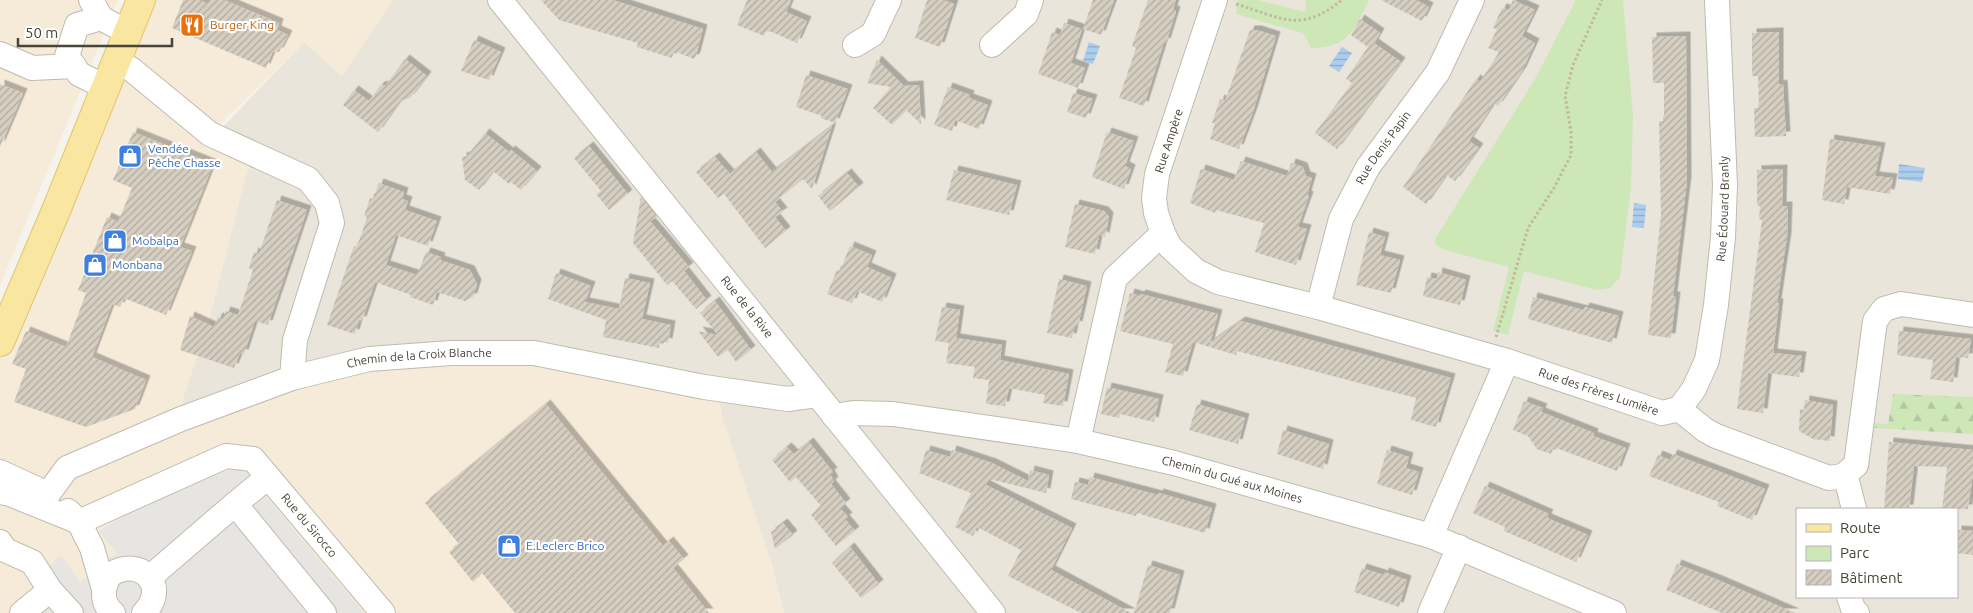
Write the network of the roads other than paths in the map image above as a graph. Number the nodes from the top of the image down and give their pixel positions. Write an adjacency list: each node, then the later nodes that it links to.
1 (141, 0): 9 (main road)
2 (500, 0): 22 (street, Rue de la Rive)
3 (889, 0): 11 (street)
4 (1031, 0): 10 (street)
5 (1472, 0): 17 (street, Rue Denis Papin)
6 (1717, 0): 23 (street, Rue Édouard Branly)
7 (1223, 1): 16 (street, Rue Ampère)
8 (96, 9): 9 (street); 14 (street)
9 (127, 32): 13 (main road)
10 (992, 45)
11 (856, 46)
12 (0, 54): 14 (street)
13 (116, 61): 15 (main road); 21 (street)
14 (74, 66): 15 (street)
15 (105, 88): 19 (main road)
16 (1163, 233): 17 (street, Rue des Frères Lumière); 25 (street)
17 (1318, 307): 20 (street, Rue des Frères Lumière)
18 (1973, 315): 27 (street)
19 (0, 342)
20 (1499, 359): 23 (street, Rue des Frères Lumière); 35 (street)
21 (292, 378): 22 (street, Chemin de la Croix Blanche); 30 (street, Chemin de la Croix Blanche)
22 (817, 395): 24 (street, Rue de la Rive)
23 (1679, 409): 27 (street, Rue des Frères Lumière)
24 (834, 416): 25 (street, Chemin du Gué aux Moines); 49 (street, Rue de la Rive)
25 (1078, 441): 35 (street, Chemin du Gué aux Moines)
26 (0, 472): 30 (street)
27 (1844, 476): 32 (street)
28 (268, 477): 31 (street); 33 (street, Rue du Sirocco); 48 (street, Rue du Sirocco)
29 (0, 492): 33 (street)
30 (48, 494): 33 (street)
31 (235, 504): 39 (street); 47 (street)
32 (1854, 508)
33 (73, 519): 40 (street)
34 (0, 527): 38 (street)
35 (1431, 536): 37 (street, Chemin du Gué aux Moines)
36 (0, 542): 38 (street)
37 (1460, 547): 50 (street); 51 (street, Chemin du Gué aux Moines)
38 (32, 562): 41 (street)
39 (150, 578): 40 (street); 46 (street)
40 (104, 589): 43 (street)
41 (50, 590): 44 (street); 45 (street)
42 (1849, 598): 52 (street)
43 (111, 612)
44 (22, 613)
45 (70, 613)
46 (144, 613)
47 (324, 613)
48 (383, 613)
49 (993, 613)
50 (1430, 613)
51 (1614, 613)
52 (1857, 613)

